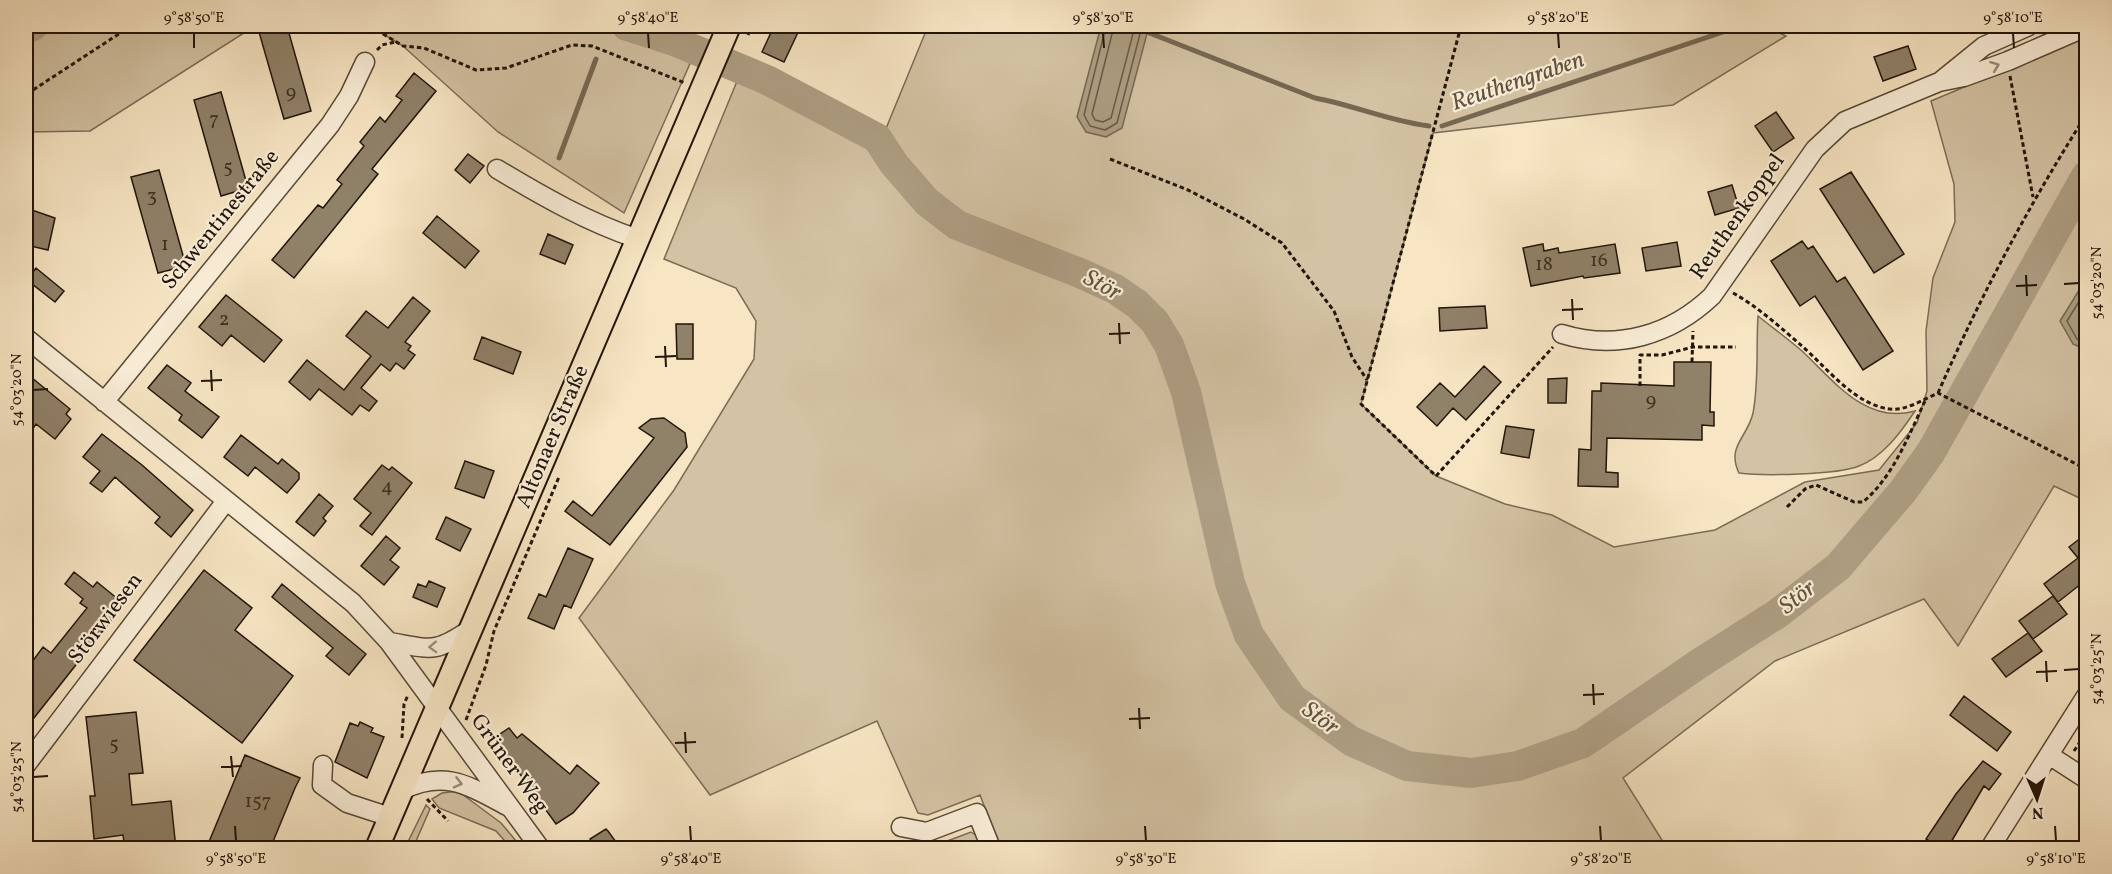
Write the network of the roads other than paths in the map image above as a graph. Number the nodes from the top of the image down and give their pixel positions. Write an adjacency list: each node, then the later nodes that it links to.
1 (729, 26): 7 (main road, Altonaer Straße)
2 (2029, 26): 5 (street, Reuthenkoppel)
3 (2086, 27): 5 (street, Reuthenkoppel, one-way to 3)
4 (365, 62): 10 (street, Schwentinestraße)
5 (1939, 82): 8 (street, Reuthenkoppel)
6 (497, 169): 7 (street)
7 (638, 239): 12 (main road, Altonaer Straße)
8 (1562, 334)
9 (26, 338): 10 (street)
10 (104, 402): 11 (street)
11 (226, 501): 13 (street); 17 (street, Störwiesen)
12 (471, 629): 13 (street, one-way to 13); 15 (main road, Altonaer Straße)
13 (389, 642): 15 (street)
14 (2086, 696): 16 (street)
15 (438, 709): 20 (main road, Altonaer Straße); 21 (street, Grüner Weg)
16 (2049, 755): 19 (street); 27 (street)
17 (26, 765)
18 (323, 765): 22 (street)
19 (2086, 779)
20 (402, 790): 21 (street, one-way to 21); 22 (main road, Altonaer Straße)
21 (513, 810): 25 (street, Grüner Weg)
22 (390, 817): 24 (main road, Altonaer Straße)
23 (901, 827): 26 (street)
24 (377, 849)
25 (540, 849)
26 (991, 849)
27 (1990, 849)

